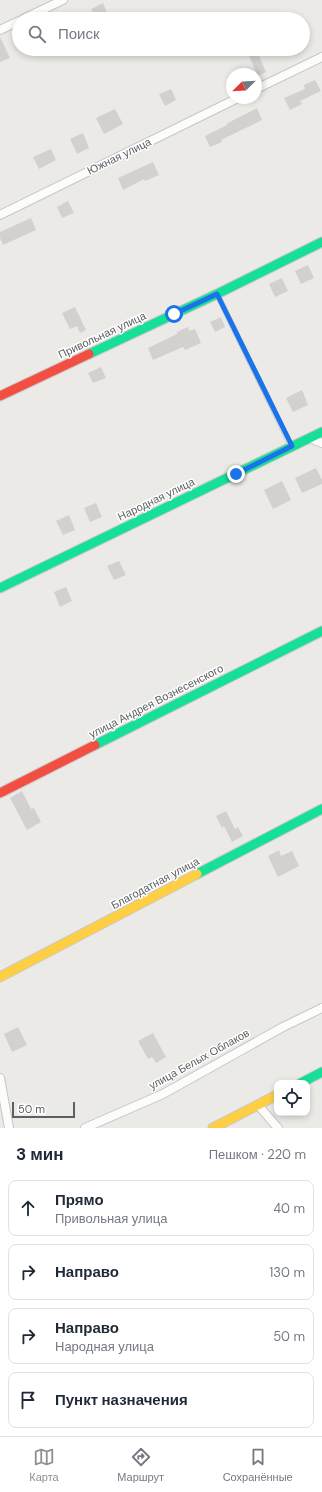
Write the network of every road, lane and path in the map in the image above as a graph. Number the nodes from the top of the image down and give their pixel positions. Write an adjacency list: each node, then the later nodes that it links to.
1 (63, 0): 2 (street)
2 (38, 12)
3 (12, 24): 4 (street)
4 (0, 30)
5 (322, 57): 6 (street)
6 (262, 86)
7 (226, 104): 8 (street, Южная улица)
8 (0, 215)
9 (322, 242): 10 (street, Привольная улица)
10 (217, 294): 11 (street, Привольная улица); 15 (lane)
11 (0, 396)
12 (322, 432): 13 (street, Народная улица)
13 (310, 438): 14 (street); 15 (street, Народная улица)
14 (322, 443)
15 (292, 446): 16 (street, Народная улица)
16 (0, 588)
17 (322, 631): 18 (street, улица Андрея Вознесенского)
18 (0, 793)
19 (322, 810): 20 (street, Благодатная улица)
20 (0, 977)
21 (322, 1008): 28 (street, улица Белых Облаков)
22 (322, 1072): 24 (street)
23 (0, 1078): 27 (street)
24 (307, 1080)
25 (274, 1097): 26 (street)
26 (258, 1105): 29 (street); 30 (street)
27 (9, 1128)
28 (85, 1128)
29 (212, 1128)
30 (278, 1128)

